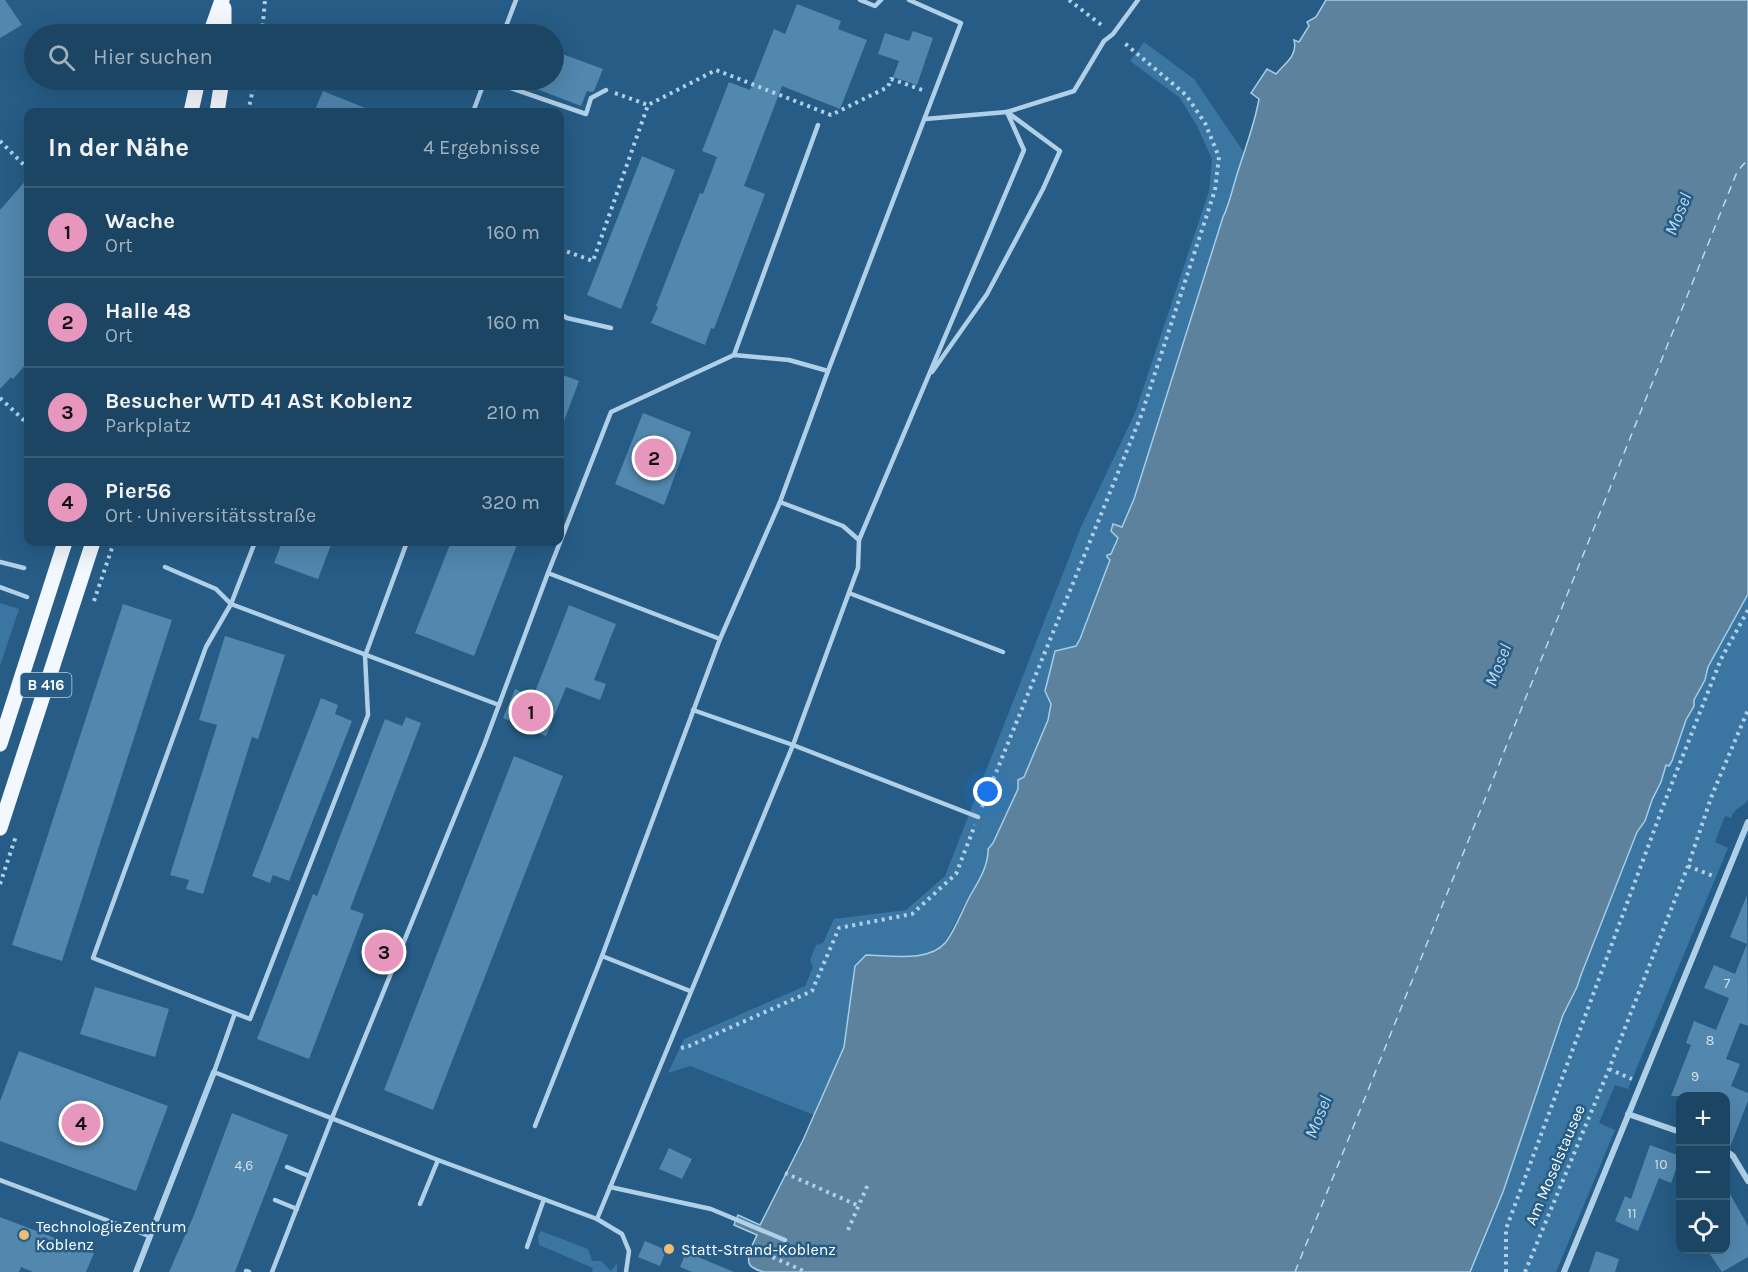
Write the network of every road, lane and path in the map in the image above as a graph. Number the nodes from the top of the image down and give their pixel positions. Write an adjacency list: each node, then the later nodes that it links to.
1 (223, 0): 9 (main road); 10 (main road)
2 (265, 0): 11 (path)
3 (516, 0): 12 (lane)
4 (860, 0): 5 (lane)
5 (881, 0)
6 (909, 0): 20 (lane)
7 (1070, 0): 13 (path)
8 (1138, 0): 13 (lane)
9 (214, 24)
10 (224, 24)
11 (263, 24)
12 (507, 24)
13 (1113, 34): 26 (lane); 66 (path)
14 (196, 90): 22 (main road)
15 (220, 90): 23 (main road)
16 (253, 90): 24 (path)
17 (482, 90): 25 (lane)
18 (515, 90): 19 (lane)
19 (606, 90): 21 (path)
20 (934, 94): 21 (path); 27 (lane)
21 (648, 105): 31 (path)
22 (192, 108)
23 (218, 108)
24 (249, 108)
25 (475, 108)
26 (1007, 112): 27 (lane); 36 (lane); 36 (lane)
27 (925, 119): 35 (lane)
28 (818, 125): 34 (lane)
29 (0, 141): 30 (path)
30 (24, 166)
31 (564, 250)
32 (564, 316): 33 (lane)
33 (611, 328)
34 (734, 355): 35 (lane); 40 (lane)
35 (828, 371): 39 (lane)
36 (927, 380): 41 (lane)
37 (0, 398): 38 (path)
38 (24, 420)
39 (780, 502): 41 (lane); 56 (lane)
40 (564, 532)
41 (859, 540): 52 (lane)
42 (65, 546): 64 (main road, B 416)
43 (92, 546): 68 (main road, B 416)
44 (253, 546): 54 (lane)
45 (406, 546): 58 (lane)
46 (559, 546): 50 (lane)
47 (0, 562): 49 (lane)
48 (165, 567): 54 (lane)
49 (24, 568)
50 (548, 573): 56 (lane); 59 (lane)
51 (0, 587): 53 (lane)
52 (849, 593): 57 (lane); 65 (lane)
53 (27, 597)
54 (231, 604): 58 (lane); 73 (lane)
55 (1748, 610): 106 (path)
56 (720, 639): 60 (lane)
57 (1003, 652)
58 (365, 656): 59 (lane); 73 (lane)
59 (499, 705): 79 (lane)
60 (693, 710): 65 (lane); 71 (lane)
61 (1748, 710): 62 (path, Am Moselstausee)
62 (1743, 723): 63 (path); 69 (path, Am Moselstausee)
63 (1748, 725)
64 (0, 744)
65 (793, 745): 66 (lane); 72 (lane)
66 (978, 818): 74 (path)
67 (1748, 822): 70 (street)
68 (0, 828)
69 (1688, 866): 70 (path); 75 (path, Am Moselstausee)
70 (1725, 881): 77 (street)
71 (602, 956): 72 (lane); 80 (lane)
72 (690, 991): 74 (lane)
73 (235, 1013): 76 (lane)
74 (668, 1050): 90 (lane)
75 (1610, 1069): 77 (path); 107 (path, Am Moselstausee)
76 (214, 1072): 79 (lane); 98 (street)
77 (1641, 1083): 78 (street)
78 (1628, 1114): 81 (street); 108 (street)
79 (332, 1118): 83 (lane); 86 (lane)
80 (535, 1125)
81 (1676, 1131)
82 (1730, 1154): 89 (street)
83 (438, 1160): 91 (lane); 93 (lane)
84 (287, 1167): 86 (lane)
85 (785, 1173): 94 (path)
86 (309, 1176): 95 (lane)
87 (0, 1180): 98 (lane)
88 (870, 1182): 94 (path)
89 (1748, 1182)
90 (610, 1187): 96 (lane); 99 (lane)
91 (544, 1199): 96 (lane); 100 (lane)
92 (275, 1200): 95 (lane)
93 (420, 1204)
94 (859, 1206): 97 (path)
95 (297, 1209): 103 (lane)
96 (597, 1219): 104 (lane)
97 (848, 1230)
98 (149, 1236): 102 (street)
99 (785, 1240)
100 (527, 1246)
101 (752, 1248): 105 (path)
102 (136, 1272)
103 (272, 1272)
104 (626, 1272)
105 (806, 1272)
106 (1506, 1272)
107 (1525, 1272)
108 (1564, 1272)

